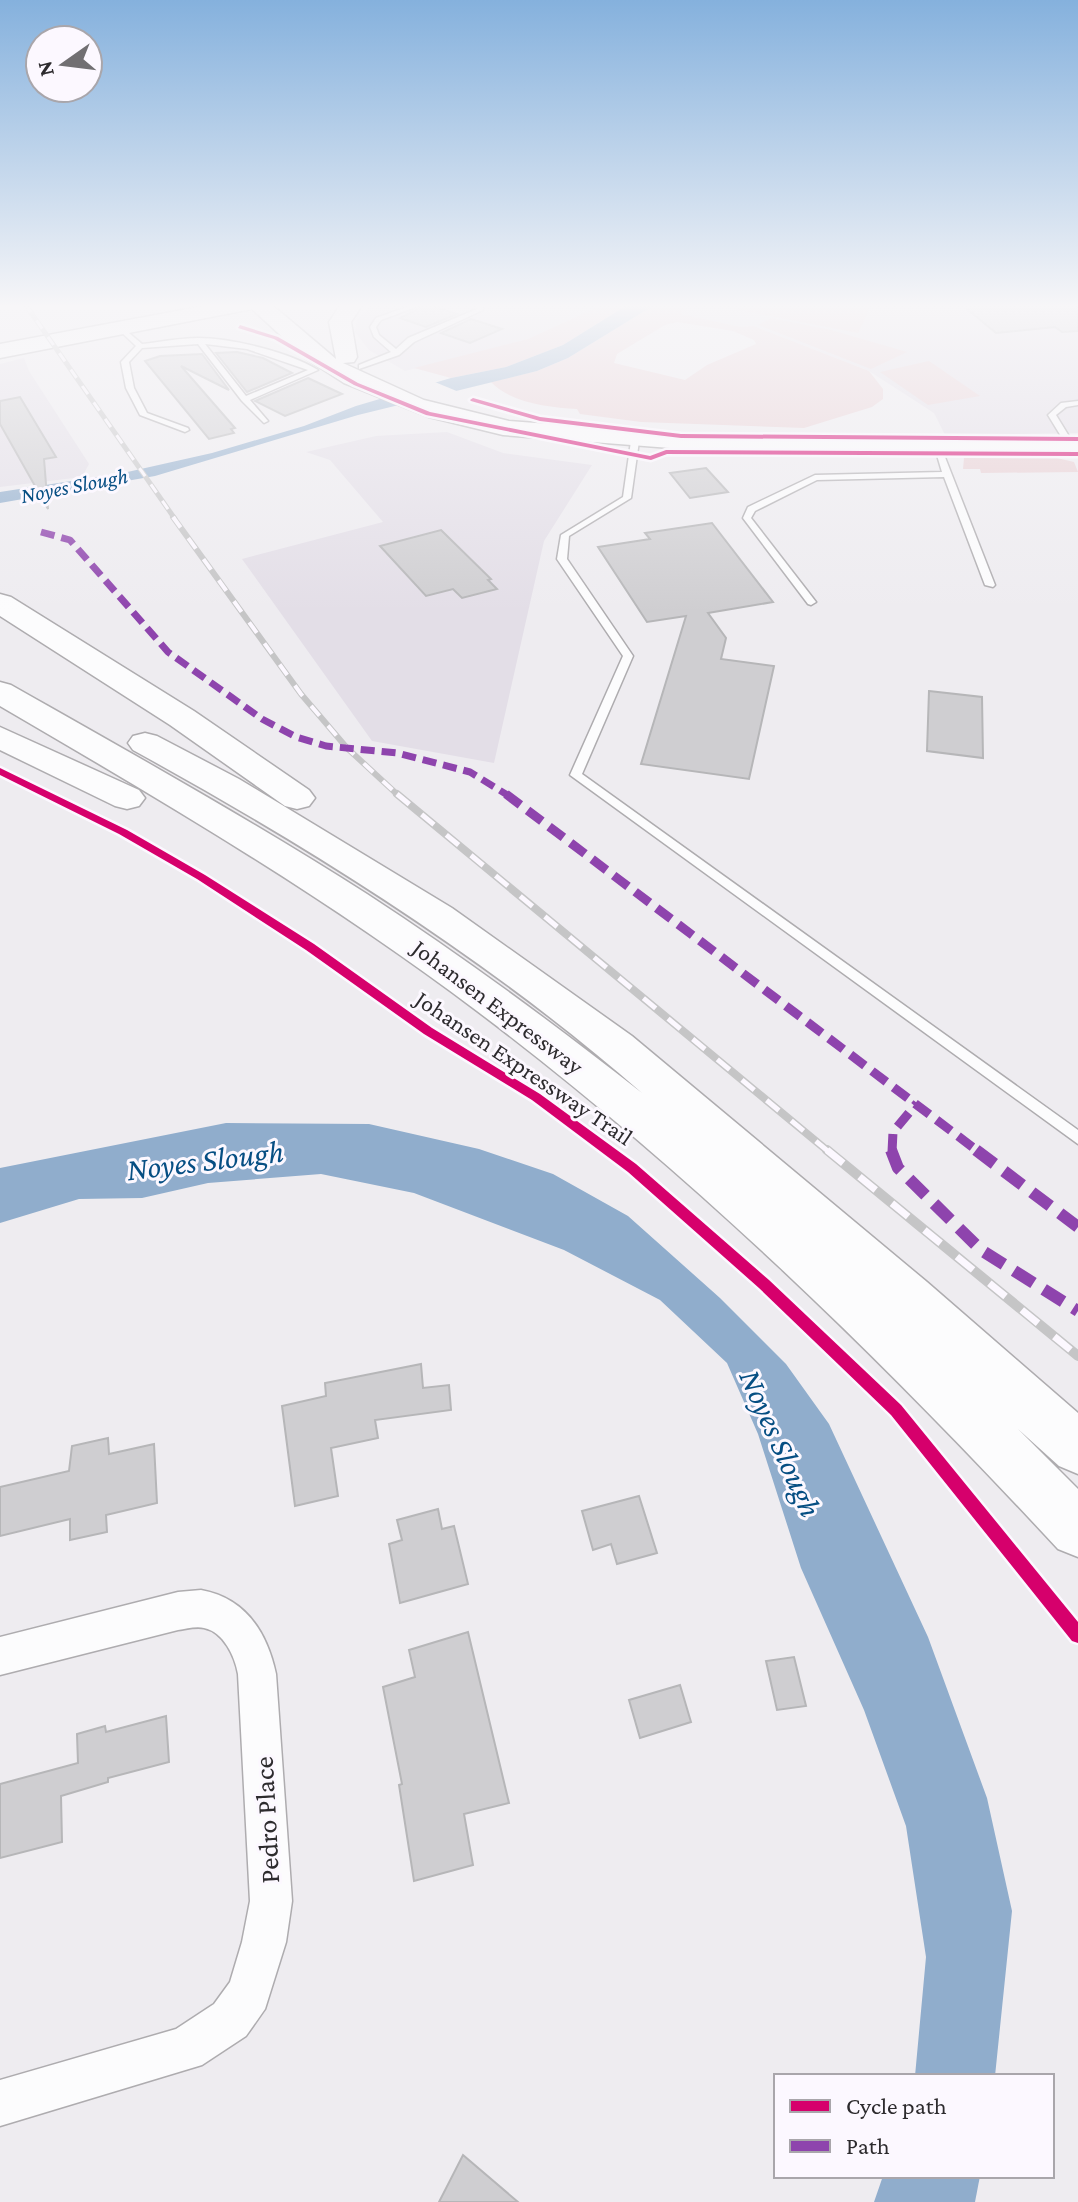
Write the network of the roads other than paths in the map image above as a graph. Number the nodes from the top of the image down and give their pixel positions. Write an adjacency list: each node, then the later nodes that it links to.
1 (140, 407): 6 (lane)
2 (252, 407): 5 (lane)
3 (441, 407): 7 (main road)
4 (1062, 407): 8 (lane)
5 (264, 421)
6 (185, 430)
7 (635, 441): 9 (main road); 19 (lane)
8 (1074, 446): 9 (main road)
9 (937, 447): 10 (lane)
10 (949, 474): 11 (lane); 12 (lane)
11 (990, 585)
12 (811, 602)
13 (0, 603): 18 (main road)
14 (0, 659): 18 (main road, Johansen Expressway)
15 (0, 692): 17 (main road, Johansen Expressway)
16 (0, 737): 17 (main road)
17 (398, 933): 21 (main road, Johansen Expressway)
18 (617, 1047): 20 (main road, Johansen Expressway)
19 (1078, 1138)
20 (1078, 1448)
21 (1078, 1529)
22 (0, 1656): 23 (street, Pedro Place)
23 (0, 2103)

